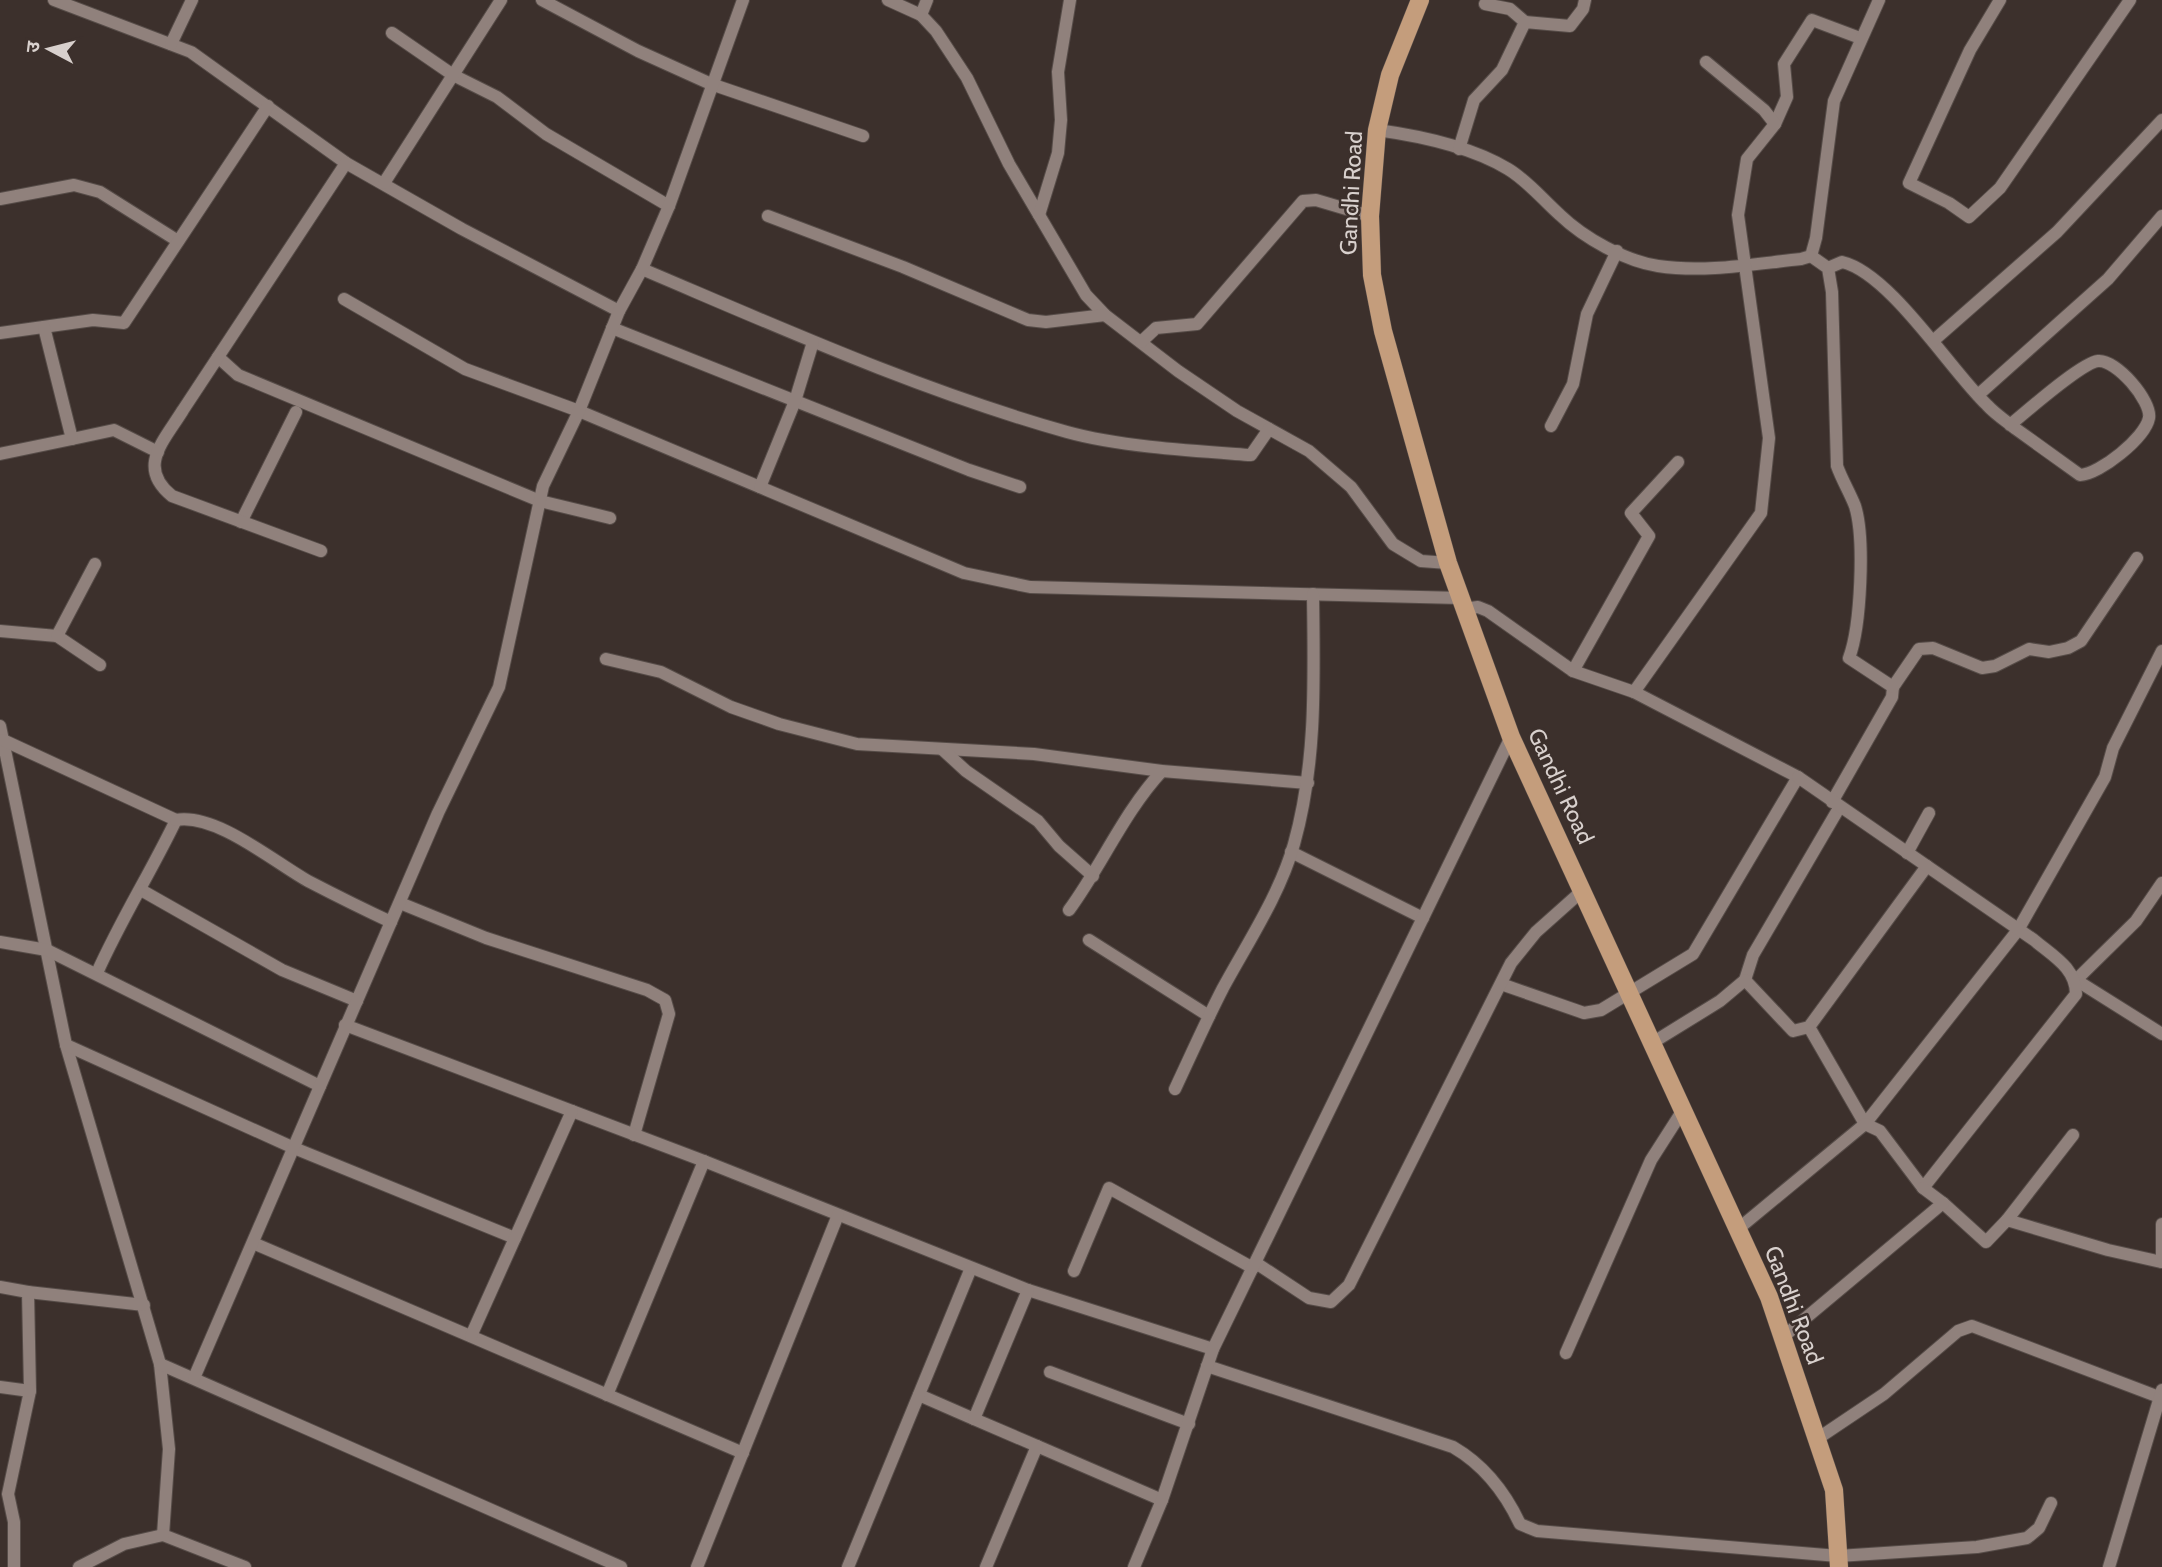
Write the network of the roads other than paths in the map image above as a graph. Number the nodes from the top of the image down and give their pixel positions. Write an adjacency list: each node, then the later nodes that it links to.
1 (54, 0): 14 (street)
2 (192, 0): 20 (street)
3 (501, 0): 22 (street)
4 (542, 0): 23 (street)
5 (743, 0): 23 (street)
6 (888, 0): 16 (street)
7 (927, 0): 16 (street)
8 (1070, 0): 34 (street)
9 (1420, 0): 27 (main road, Gandhi Road)
10 (1585, 0): 17 (street)
11 (1879, 0): 19 (street)
12 (2000, 0): 13 (street)
13 (2130, 0)
14 (76, 4): 20 (street)
15 (1486, 4): 17 (street)
16 (921, 15): 34 (street)
17 (1525, 22): 29 (street)
18 (392, 33): 22 (street)
19 (1860, 38): 26 (street); 40 (street)
20 (171, 44): 24 (street)
21 (1706, 62): 26 (street)
22 (453, 75): 31 (street); 33 (street)
23 (711, 84): 28 (street); 33 (street)
24 (268, 106): 30 (street); 38 (street)
25 (2162, 120): 50 (street)
26 (1775, 124): 41 (street)
27 (1377, 130): 29 (street); 36 (main road, Gandhi Road)
28 (863, 135)
29 (1459, 149): 39 (street)
30 (346, 163): 31 (street); 53 (street)
31 (384, 183): 45 (street)
32 (0, 199): 38 (street)
33 (669, 206): 43 (street)
34 (1039, 215): 46 (street)
35 (768, 216): 46 (street)
36 (1370, 216): 52 (street); 72 (main road, Gandhi Road)
37 (2162, 216): 54 (street)
38 (178, 242): 47 (street)
39 (1617, 251): 41 (street); 59 (street)
40 (1811, 256): 41 (street); 42 (street)
41 (1747, 264): 83 (street)
42 (1828, 268): 50 (street); 82 (street)
43 (642, 269): 45 (street); 51 (street)
44 (344, 299): 56 (street)
45 (619, 310): 48 (street)
46 (1105, 315): 52 (street)
47 (44, 327): 49 (street); 61 (street)
48 (612, 328): 55 (street); 56 (street)
49 (0, 333)
50 (1933, 341): 54 (street)
51 (814, 342): 55 (street); 60 (street)
52 (1141, 342): 60 (street)
53 (218, 357): 62 (street); 67 (street)
54 (1978, 395): 58 (street)
55 (795, 401): 65 (street); 66 (street)
56 (579, 411): 65 (street); 67 (street)
57 (296, 412): 69 (street)
58 (2010, 425): 58 (street)
59 (1551, 426)
60 (1269, 429): 72 (street)
61 (72, 439): 62 (street); 63 (street)
62 (158, 452): 69 (street)
63 (0, 454)
64 (1678, 462): 81 (street)
65 (760, 487): 74 (street)
66 (1020, 487)
67 (540, 501): 68 (street); 101 (street)
68 (610, 518)
69 (241, 522): 70 (street)
70 (321, 551)
71 (2137, 558): 82 (street)
72 (1448, 563): 75 (main road, Gandhi Road)
73 (95, 564): 77 (street)
74 (1313, 594): 75 (street); 90 (street)
75 (1462, 603): 81 (street); 85 (main road, Gandhi Road)
76 (0, 631): 77 (street)
77 (57, 636): 80 (street)
78 (2162, 651): 105 (street)
79 (606, 659): 87 (street)
80 (100, 665)
81 (1573, 671): 83 (street)
82 (1893, 687): 91 (street)
83 (1634, 692): 89 (street)
84 (0, 726): 86 (street)
85 (1511, 737): 100 (main road, Gandhi Road); 103 (street)
86 (3, 740): 93 (street); 108 (street)
87 (942, 749): 88 (street); 97 (street)
88 (1162, 771): 90 (street); 97 (street)
89 (1798, 777): 91 (street); 113 (street)
90 (1308, 783): 94 (street)
91 (1835, 805): 95 (street); 110 (street)
92 (1929, 813): 95 (street)
93 (176, 820): 99 (street); 104 (street)
94 (1291, 852): 103 (street); 115 (street)
95 (1907, 853): 96 (street)
96 (1927, 866): 105 (street); 117 (street)
97 (1093, 876): 102 (street)
98 (2162, 883): 111 (street)
99 (141, 890): 109 (street); 114 (street)
100 (1582, 891): 112 (street); 113 (main road, Gandhi Road)
101 (400, 903): 104 (street); 126 (street)
102 (1069, 910)
103 (1423, 918): 139 (street)
104 (391, 922): 114 (street)
105 (2018, 930): 111 (street); 125 (street)
106 (1089, 940): 115 (street)
107 (0, 942): 108 (street)
108 (47, 950): 109 (street); 120 (street)
109 (97, 973): 121 (street)
110 (1745, 980): 117 (street); 119 (street)
111 (2076, 980): 118 (street); 130 (street)
112 (1501, 984): 113 (street); 139 (street)
113 (1629, 992): 119 (main road, Gandhi Road)
114 (357, 1001): 116 (street)
115 (1209, 1016): 122 (street)
116 (345, 1025): 121 (street); 124 (street)
117 (1810, 1027): 125 (street)
118 (2162, 1034)
119 (1652, 1043): 123 (main road, Gandhi Road)
120 (66, 1045): 128 (street); 145 (street)
121 (320, 1086): 128 (street)
122 (1175, 1089)
123 (1683, 1110): 135 (main road, Gandhi Road); 149 (street)
124 (572, 1111): 126 (street); 136 (street)
125 (1865, 1124): 130 (street); 135 (street)
126 (634, 1135): 129 (street)
127 (2073, 1135): 133 (street)
128 (293, 1148): 136 (street); 137 (street)
129 (704, 1161): 132 (street); 157 (street)
130 (1923, 1188): 131 (street)
131 (1943, 1203): 133 (street); 147 (street)
132 (838, 1215): 140 (street); 163 (street)
133 (2007, 1220): 138 (street)
134 (2162, 1223): 138 (street)
135 (1738, 1229): 147 (main road, Gandhi Road)
136 (515, 1238): 146 (street)
137 (253, 1243): 146 (street); 153 (street)
138 (2161, 1262)
139 (1254, 1265): 141 (street); 148 (street)
140 (971, 1268): 143 (street); 158 (street)
141 (1074, 1271)
142 (0, 1287): 144 (street)
143 (1028, 1290): 148 (street); 159 (street)
144 (28, 1292): 145 (street); 155 (street)
145 (144, 1305): 150 (street)
146 (471, 1336): 157 (street)
147 (1783, 1338): 161 (main road, Gandhi Road)
148 (1213, 1349): 151 (street)
149 (1566, 1353)
150 (160, 1364): 153 (street); 167 (street)
151 (1207, 1366): 160 (street); 168 (street)
152 (1050, 1372): 160 (street)
153 (194, 1378): 172 (street)
154 (0, 1387): 155 (street)
155 (30, 1391): 164 (street)
156 (2161, 1394): 161 (street); 177 (street)
157 (607, 1395): 163 (street)
158 (919, 1395): 159 (street); 174 (street)
159 (974, 1419): 162 (street)
160 (1189, 1424): 165 (street)
161 (1817, 1440): 168 (main road, Gandhi Road)
162 (1037, 1446): 165 (street); 175 (street)
163 (743, 1453): 173 (street)
164 (4, 1493): 169 (street)
165 (1162, 1500): 176 (street)
166 (2051, 1503): 168 (street)
167 (163, 1535): 170 (street); 171 (street)
168 (1839, 1562)
169 (14, 1567)
170 (79, 1567)
171 (245, 1567)
172 (621, 1567)
173 (697, 1567)
174 (848, 1567)
175 (986, 1567)
176 (1133, 1567)
177 (2109, 1567)

